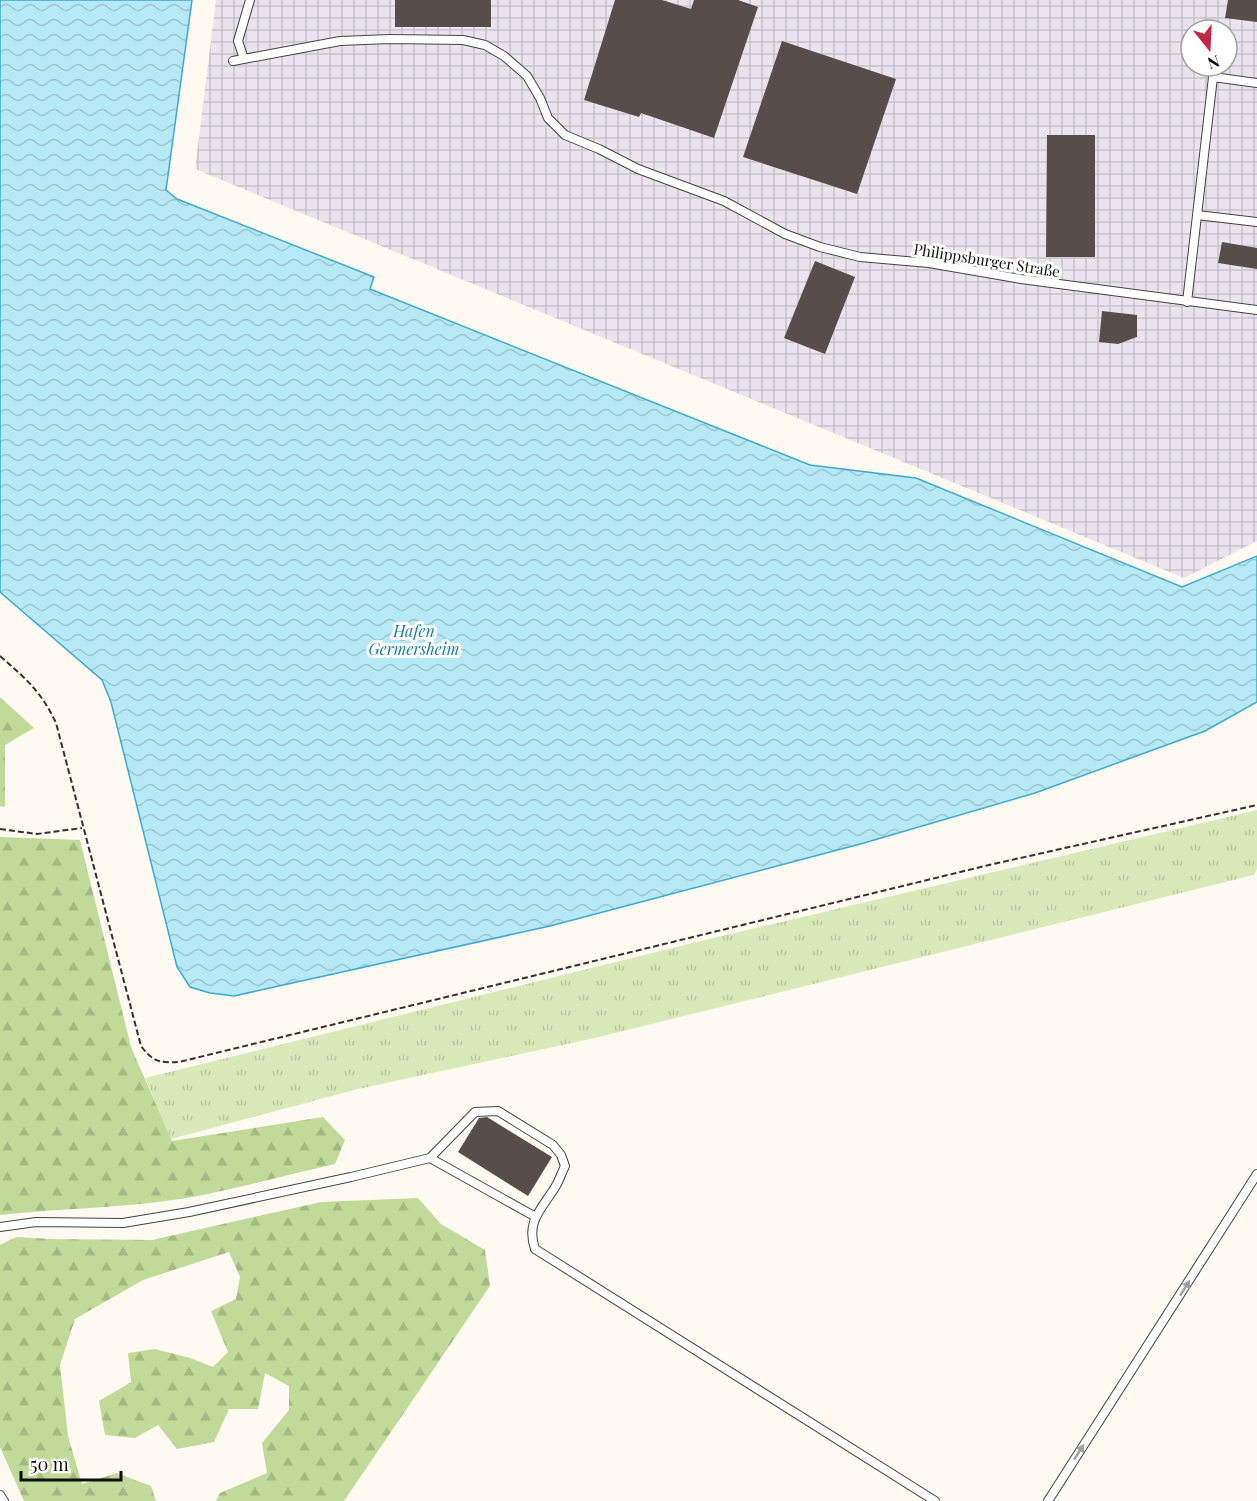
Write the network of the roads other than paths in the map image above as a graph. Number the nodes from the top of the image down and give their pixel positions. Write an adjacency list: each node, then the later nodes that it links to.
1 (250, 0): 2 (lane)
2 (244, 59): 3 (lane, Philippsburger Straße); 7 (lane, Philippsburger Straße)
3 (233, 61)
4 (1257, 83): 5 (lane)
5 (1197, 215): 6 (lane); 7 (lane)
6 (1257, 222)
7 (1187, 302): 8 (lane, Philippsburger Straße)
8 (1257, 310)
9 (430, 1158): 11 (lane); 11 (lane); 12 (lane)
10 (1257, 1174): 16 (lane, one-way to 10)
11 (534, 1216): 15 (lane)
12 (0, 1227)
13 (0, 1495): 14 (lane)
14 (3, 1501)
15 (935, 1501)
16 (1048, 1501)

